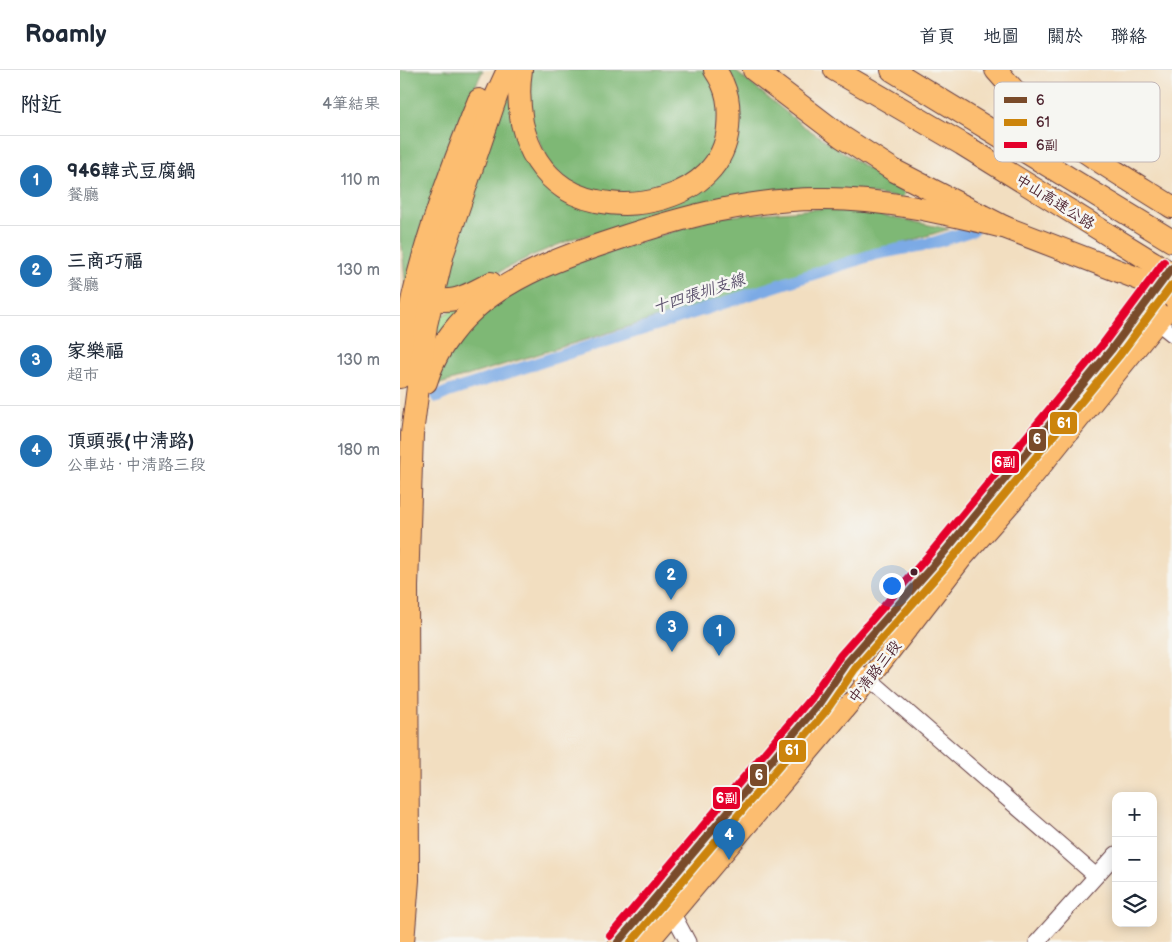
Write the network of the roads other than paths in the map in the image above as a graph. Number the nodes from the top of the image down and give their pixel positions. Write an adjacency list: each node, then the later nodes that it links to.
1 (493, 70): 21 (highway)
2 (508, 70): 21 (highway)
3 (521, 70): 4 (highway)
4 (715, 70)
5 (754, 70): 16 (highway)
6 (835, 70): 19 (highway, 中山高速公路)
7 (892, 70): 12 (highway, 中山高速公路)
8 (987, 70): 10 (highway)
9 (996, 70): 11 (highway)
10 (1002, 82)
11 (1007, 82)
12 (994, 132)
13 (1043, 162): 18 (highway, 中山高速公路)
14 (1102, 162): 15 (highway)
15 (1172, 207)
16 (1004, 226): 17 (highway); 19 (highway)
17 (630, 234): 21 (highway); 26 (highway)
18 (1172, 241)
19 (1160, 271): 20 (highway, bridge); 23 (main road, 中清路三段)
20 (1172, 296)
21 (415, 302): 25 (highway); 26 (highway)
22 (1172, 305): 24 (main road, 中清路三段)
23 (1142, 310): 24 (street); 27 (main road, 中清路三段)
24 (1165, 328): 28 (main road, 中清路三段)
25 (401, 368)
26 (412, 434): 32 (highway)
27 (847, 663): 28 (street); 33 (main road, 中清路三段)
28 (868, 681): 30 (street); 31 (main road, 中清路三段)
29 (1112, 858): 30 (street)
30 (1096, 876): 36 (street)
31 (673, 914): 34 (main road, 中清路三段); 35 (street)
32 (403, 942)
33 (618, 942)
34 (649, 942)
35 (688, 942)
36 (1037, 942)

